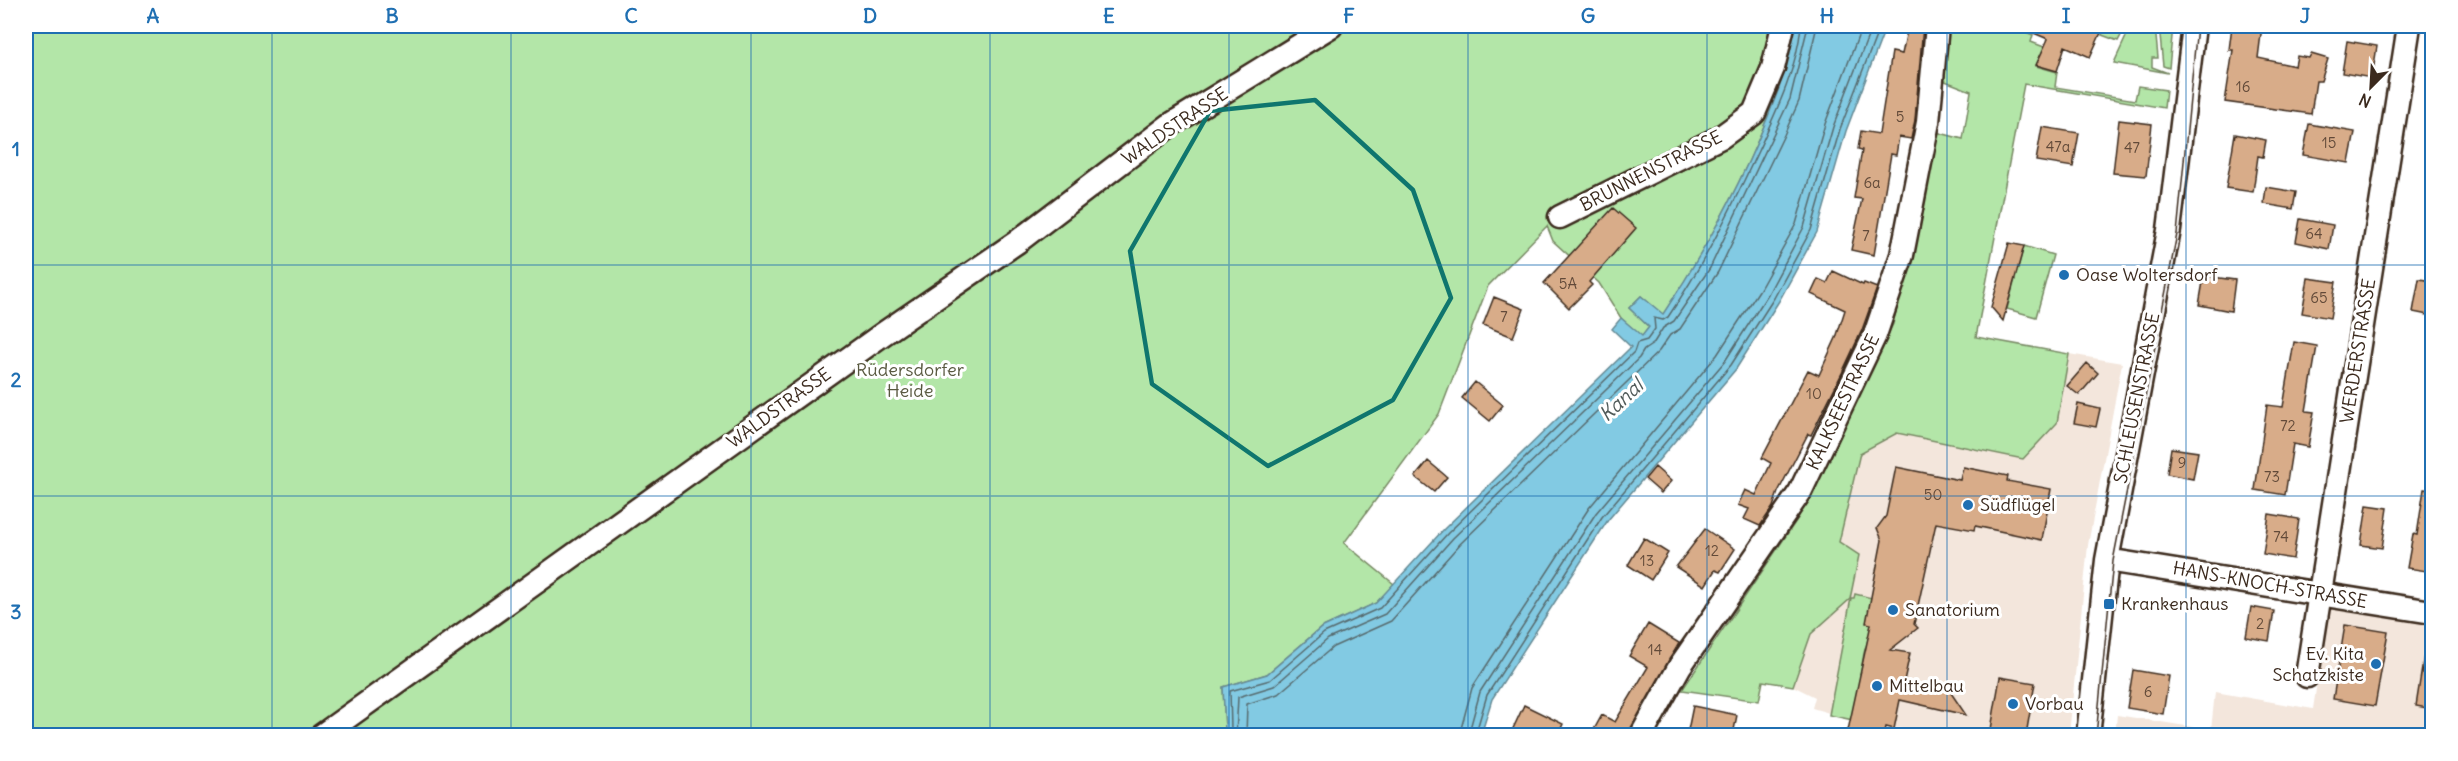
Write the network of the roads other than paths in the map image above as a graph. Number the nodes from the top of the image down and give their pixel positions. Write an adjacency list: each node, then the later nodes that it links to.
1 (1331, 26): 11 (street, WALDSTRASSE)
2 (1783, 26): 6 (street, BRUNNENSTRASSE)
3 (1937, 26): 12 (street, KALKSEESTRASSE)
4 (2194, 26): 7 (street, SCHLEUSENSTRASSE)
5 (2409, 26): 8 (street, WERDERSTRASSE)
6 (1560, 217)
7 (2106, 560): 8 (street, HANS-KNOCH-STRASSE); 13 (street, SCHLEUSENSTRASSE)
8 (2320, 595): 9 (street, HANS-KNOCH-STRASSE); 10 (street, WERDERSTRASSE)
9 (2433, 612)
10 (2307, 676)
11 (321, 735)
12 (1641, 735)
13 (2088, 735)

